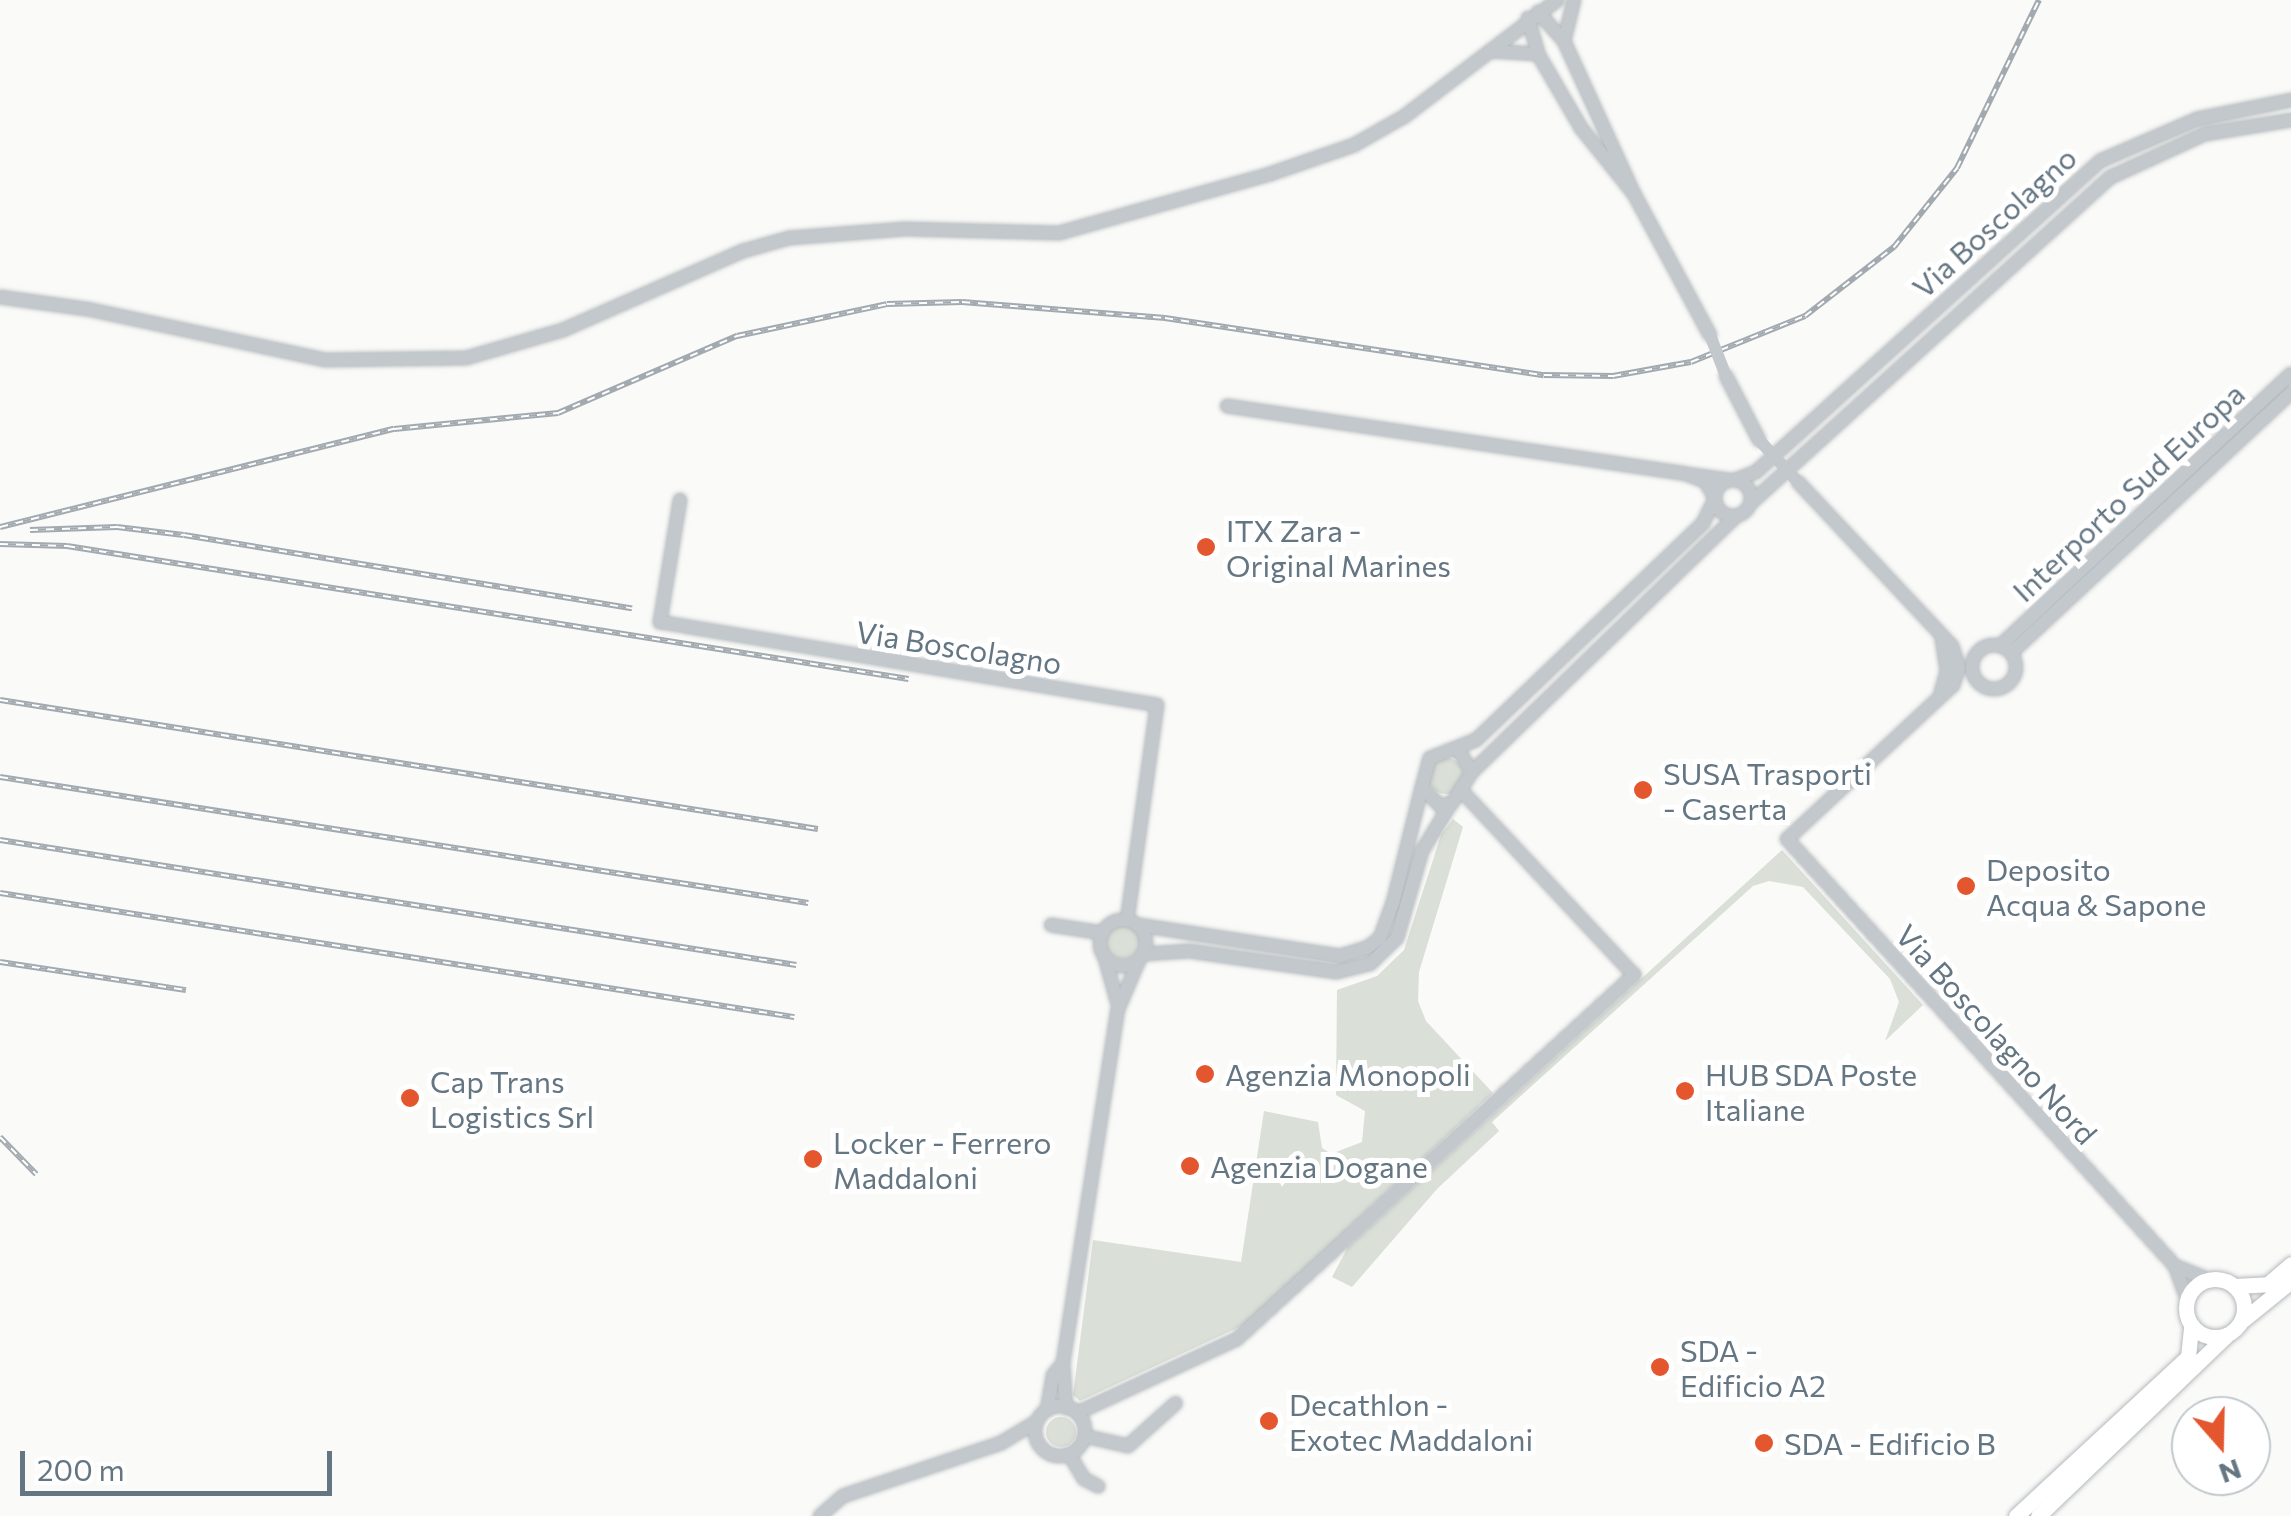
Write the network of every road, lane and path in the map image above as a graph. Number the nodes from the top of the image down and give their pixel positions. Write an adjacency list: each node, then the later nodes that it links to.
1 (1557, 0): 3 (street)
2 (1574, 0): 4 (street)
3 (1533, 15): 4 (street); 5 (street); 6 (street)
4 (1564, 41): 9 (street)
5 (1483, 53): 6 (street); 12 (street)
6 (1538, 54): 10 (street)
7 (2291, 100): 17 (street, Via Boscolagno)
8 (2291, 120): 20 (street, Via Boscolagno)
9 (1610, 134): 10 (street); 11 (street)
10 (1593, 144): 11 (street)
11 (1634, 194): 34 (street, Via Boscolagno Nord, bridge)
12 (0, 297)
13 (2291, 374): 14 (street, Interporto Sud Europa)
14 (2291, 393)
15 (1227, 406): 16 (street)
16 (1686, 474): 17 (street); 18 (street)
17 (1732, 480): 18 (street, Via Boscolagno); 20 (street)
18 (1715, 498): 21 (street); 22 (street, Via Boscolagno)
19 (680, 500): 27 (street, Via Boscolagno)
20 (1751, 503): 21 (street, Via Boscolagno)
21 (1736, 516): 23 (street, Via Boscolagno)
22 (1458, 748): 23 (street); 24 (street, Via Boscolagno)
23 (1472, 772): 25 (street, Via Boscolagno)
24 (1422, 787): 26 (street); 27 (street, Via Boscolagno)
25 (1462, 791): 26 (street, Via Boscolagno); 45 (street)
26 (1452, 803): 30 (street, Via Boscolagno)
27 (1132, 922): 29 (street); 30 (street, Via Boscolagno)
28 (1051, 925): 29 (street)
29 (1102, 933): 31 (street)
30 (1141, 957): 31 (street, Via Boscolagno); 32 (street)
31 (1105, 958): 32 (street)
32 (1118, 1009): 42 (street)
33 (2291, 1264): 37 (main road)
34 (2175, 1266): 35 (street, Via Boscolagno Nord); 38 (street, Via Boscolagno Nord)
35 (2207, 1280): 37 (main road); 38 (main road)
36 (2291, 1281): 39 (main road)
37 (2235, 1286): 39 (main road)
38 (2186, 1298): 40 (main road)
39 (2240, 1323): 41 (main road)
40 (2191, 1326): 41 (main road); 53 (main road)
41 (2226, 1336): 54 (main road)
42 (1062, 1363): 44 (street); 45 (street)
43 (1176, 1403): 47 (street)
44 (1047, 1410): 45 (street); 46 (street)
45 (1072, 1410): 47 (street)
46 (1036, 1422): 48 (street); 49 (street)
47 (1084, 1436): 50 (street)
48 (1001, 1443): 49 (street); 52 (street)
49 (1039, 1446): 50 (street)
50 (1069, 1454): 51 (street)
51 (1098, 1486)
52 (820, 1516)
53 (2016, 1516)
54 (2038, 1516)

